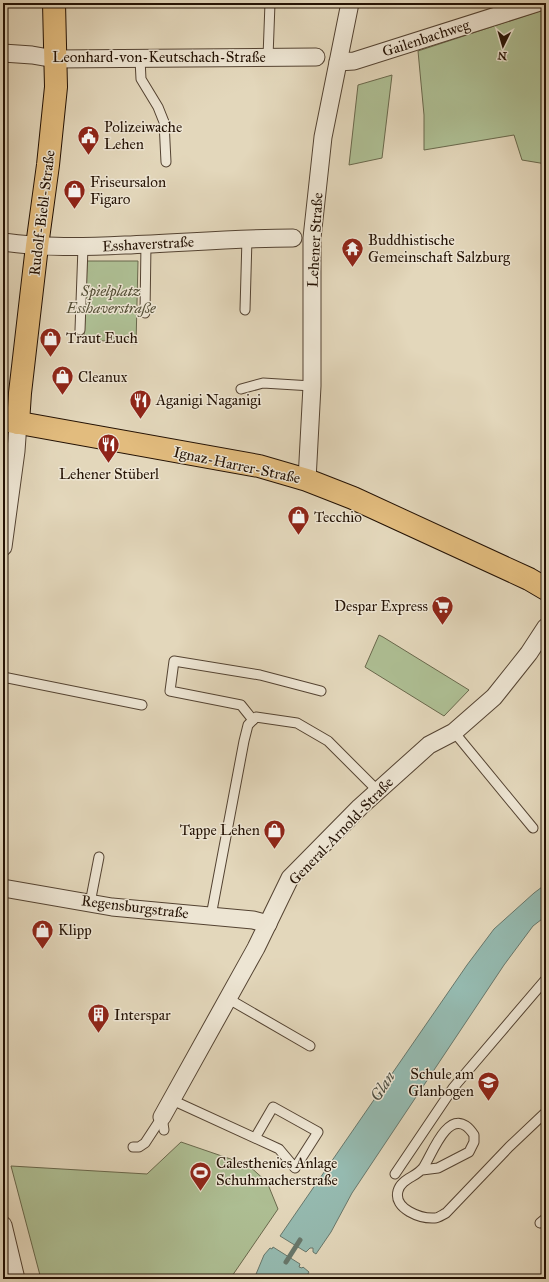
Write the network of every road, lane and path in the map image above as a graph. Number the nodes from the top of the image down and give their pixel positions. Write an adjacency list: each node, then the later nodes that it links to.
1 (54, 3): 8 (main road, Rudolf-Biebl-Straße)
2 (270, 3): 7 (lane)
3 (350, 3): 10 (street, Lehener Straße)
4 (536, 3): 10 (street, Gailenbachweg)
5 (3, 53): 8 (street, Leonhard-von-Keutschach-Straße)
6 (316, 57): 7 (street, Leonhard-von-Keutschach-Straße)
7 (268, 58): 9 (street, Leonhard-von-Keutschach-Straße)
8 (55, 59): 9 (street, Leonhard-von-Keutschach-Straße); 16 (main road, Rudolf-Biebl-Straße)
9 (140, 59): 11 (lane)
10 (338, 62): 21 (street, Lehener Straße)
11 (166, 162)
12 (248, 238): 13 (street, Esshaverstraße); 15 (street, Esshaverstraße); 18 (lane)
13 (293, 238)
14 (3, 242): 16 (street, Esshaverstraße)
15 (146, 244): 17 (street, Esshaverstraße); 19 (lane)
16 (37, 246): 17 (street, Esshaverstraße); 23 (main road, Rudolf-Biebl-Straße)
17 (83, 247): 20 (lane)
18 (246, 310)
19 (145, 313)
20 (80, 330)
21 (312, 386): 22 (lane); 24 (street, Lehener Straße)
22 (240, 389)
23 (10, 422): 24 (main road, Ignaz-Harrer-Straße); 25 (street)
24 (307, 480): 26 (main road, Ignaz-Harrer-Straße)
25 (3, 547)
26 (546, 589)
27 (546, 627): 32 (street, General-Arnold-Straße)
28 (3, 677): 30 (lane)
29 (321, 691): 31 (lane)
30 (142, 705)
31 (253, 720): 33 (lane); 38 (lane)
32 (454, 732): 33 (street, General-Arnold-Straße); 34 (lane)
33 (378, 791): 39 (street, General-Arnold-Straße)
34 (533, 828)
35 (99, 857): 37 (lane)
36 (3, 888): 37 (street, Regensburgstraße)
37 (90, 903): 38 (street, Regensburgstraße)
38 (211, 916): 39 (street, Regensburgstraße)
39 (268, 924): 41 (street, General-Arnold-Straße)
40 (546, 979): 49 (lane)
41 (227, 998): 42 (lane); 43 (street, General-Arnold-Straße)
42 (310, 1046)
43 (172, 1100): 45 (street, General-Arnold-Straße); 46 (lane)
44 (546, 1112): 48 (lane)
45 (163, 1124): 47 (lane)
46 (255, 1138): 46 (lane)
47 (133, 1147)
48 (422, 1170): 48 (lane)
49 (395, 1174)
50 (3, 1224): 51 (street)
51 (16, 1279)

